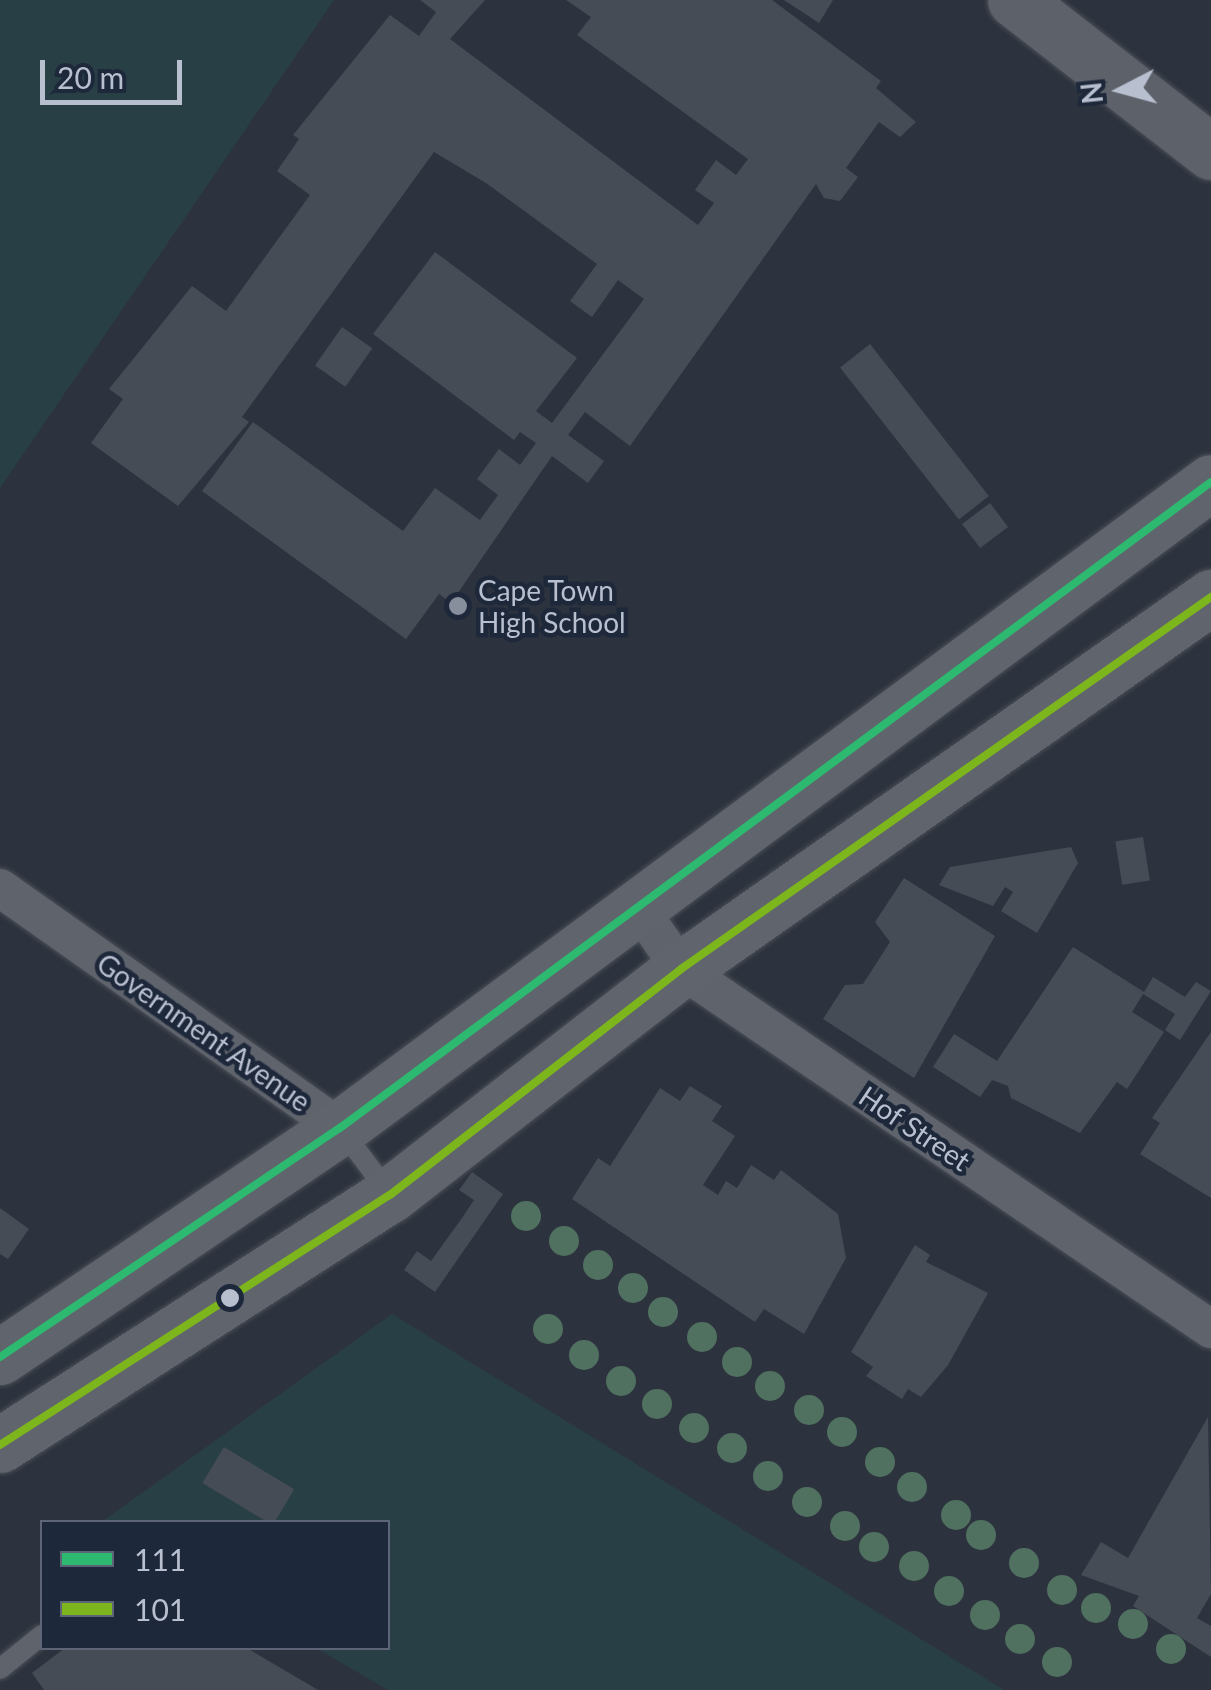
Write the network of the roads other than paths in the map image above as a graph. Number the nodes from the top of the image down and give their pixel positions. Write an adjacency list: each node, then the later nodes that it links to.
1 (1015, 0): 2 (street)
2 (1211, 152)
3 (1211, 482): 6 (main road)
4 (1211, 597): 7 (main road)
5 (0, 888): 8 (street, Government Avenue)
6 (638, 908): 7 (street, Hof Street); 8 (main road)
7 (681, 969): 9 (main road); 10 (street, Hof Street)
8 (340, 1128): 9 (lane, Government Avenue); 11 (main road)
9 (390, 1195): 12 (main road)
10 (1206, 1315)
11 (0, 1357)
12 (0, 1445)
13 (40, 1637): 14 (lane)
14 (0, 1669)

